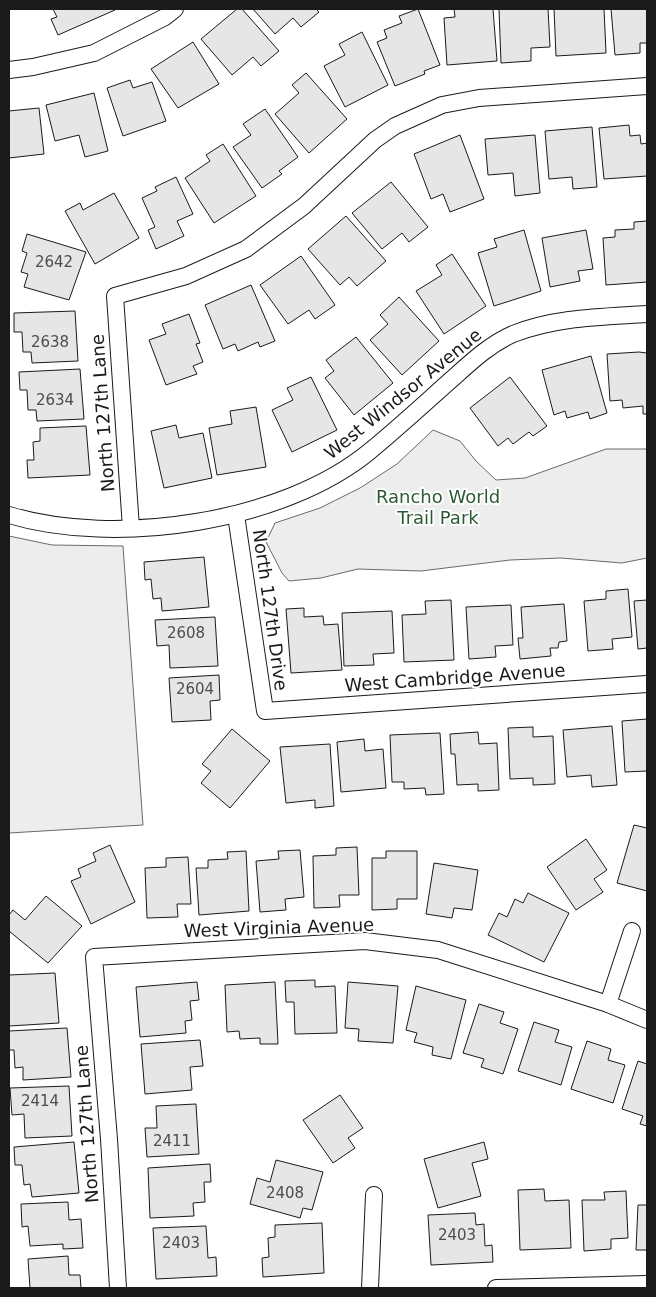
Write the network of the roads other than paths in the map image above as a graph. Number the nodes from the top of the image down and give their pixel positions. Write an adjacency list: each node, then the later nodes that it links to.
1 (167, 11): 2 (street)
2 (9, 70)
3 (647, 86): 7 (street, North 127th Lane)
4 (647, 314): 6 (street, West Windsor Avenue)
5 (9, 515): 7 (street, West Windsor Avenue)
6 (236, 515): 7 (street, West Windsor Avenue); 9 (street, North 127th Drive)
7 (130, 528)
8 (647, 684): 9 (street, West Cambridge Avenue)
9 (265, 711)
10 (632, 931): 12 (street)
11 (94, 957): 12 (street, West Virginia Avenue); 16 (street, North 127th Lane)
12 (608, 1004): 13 (street, West Virginia Avenue)
13 (647, 1020)
14 (374, 1195): 17 (street)
15 (647, 1284): 18 (street)
16 (118, 1288)
17 (370, 1288)
18 (496, 1288)

